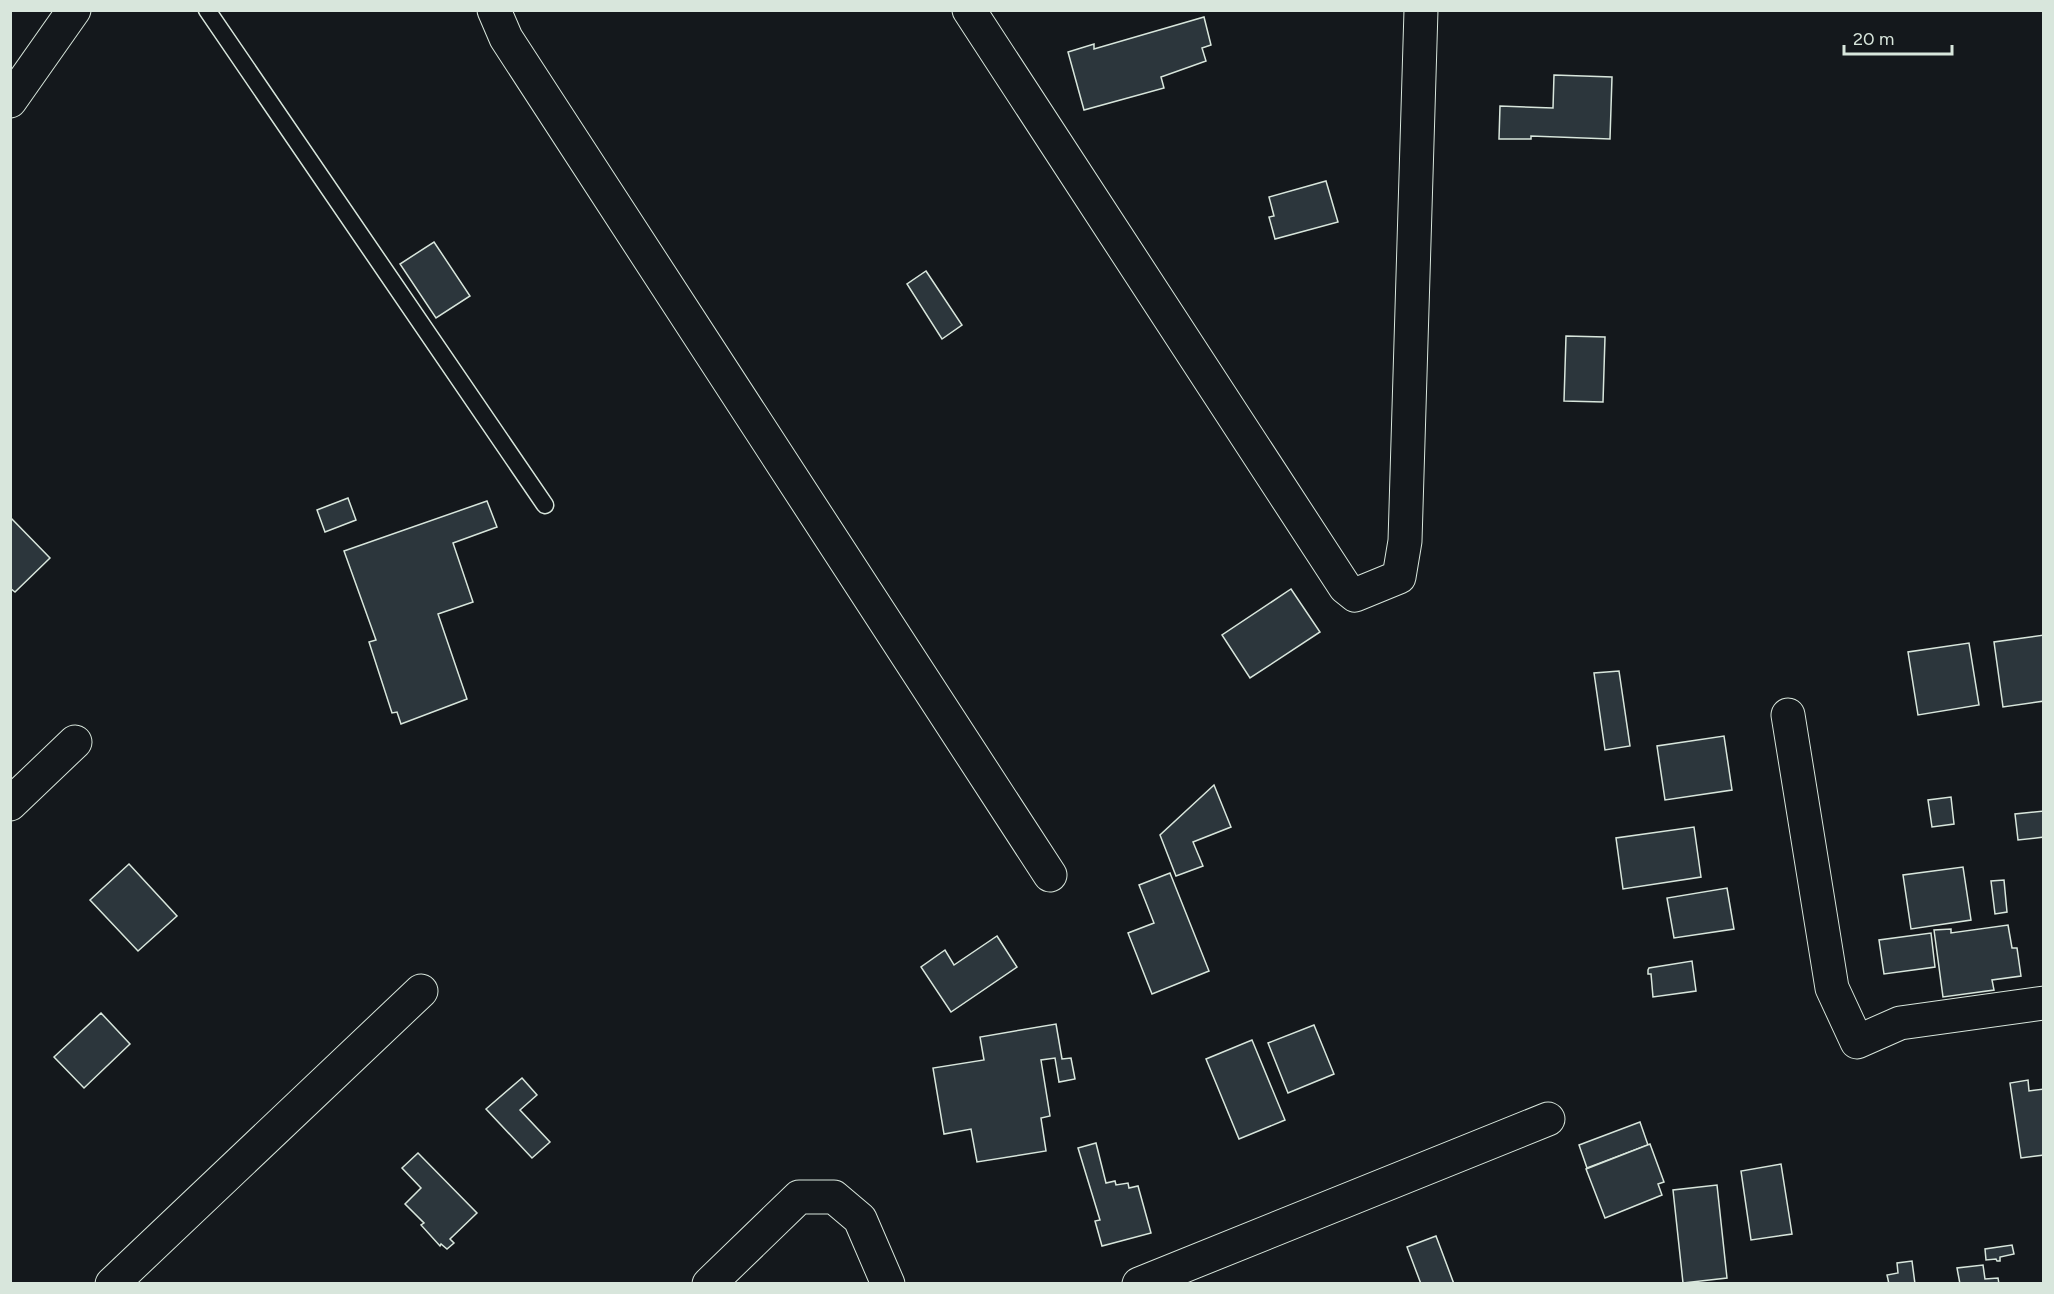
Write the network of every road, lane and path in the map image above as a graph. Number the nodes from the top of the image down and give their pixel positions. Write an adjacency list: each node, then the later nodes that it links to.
1 (74, 10): 6 (street)
2 (207, 10): 7 (lane)
3 (494, 10): 11 (street)
4 (969, 10): 5 (street)
5 (1421, 10)
6 (10, 101)
7 (545, 506)
8 (1788, 715): 13 (street)
9 (75, 742): 10 (street)
10 (10, 804)
11 (1050, 875)
12 (421, 991): 15 (street)
13 (2043, 1003)
14 (1548, 1119): 18 (street)
15 (112, 1284)
16 (709, 1284): 17 (street)
17 (888, 1284)
18 (1139, 1284)

